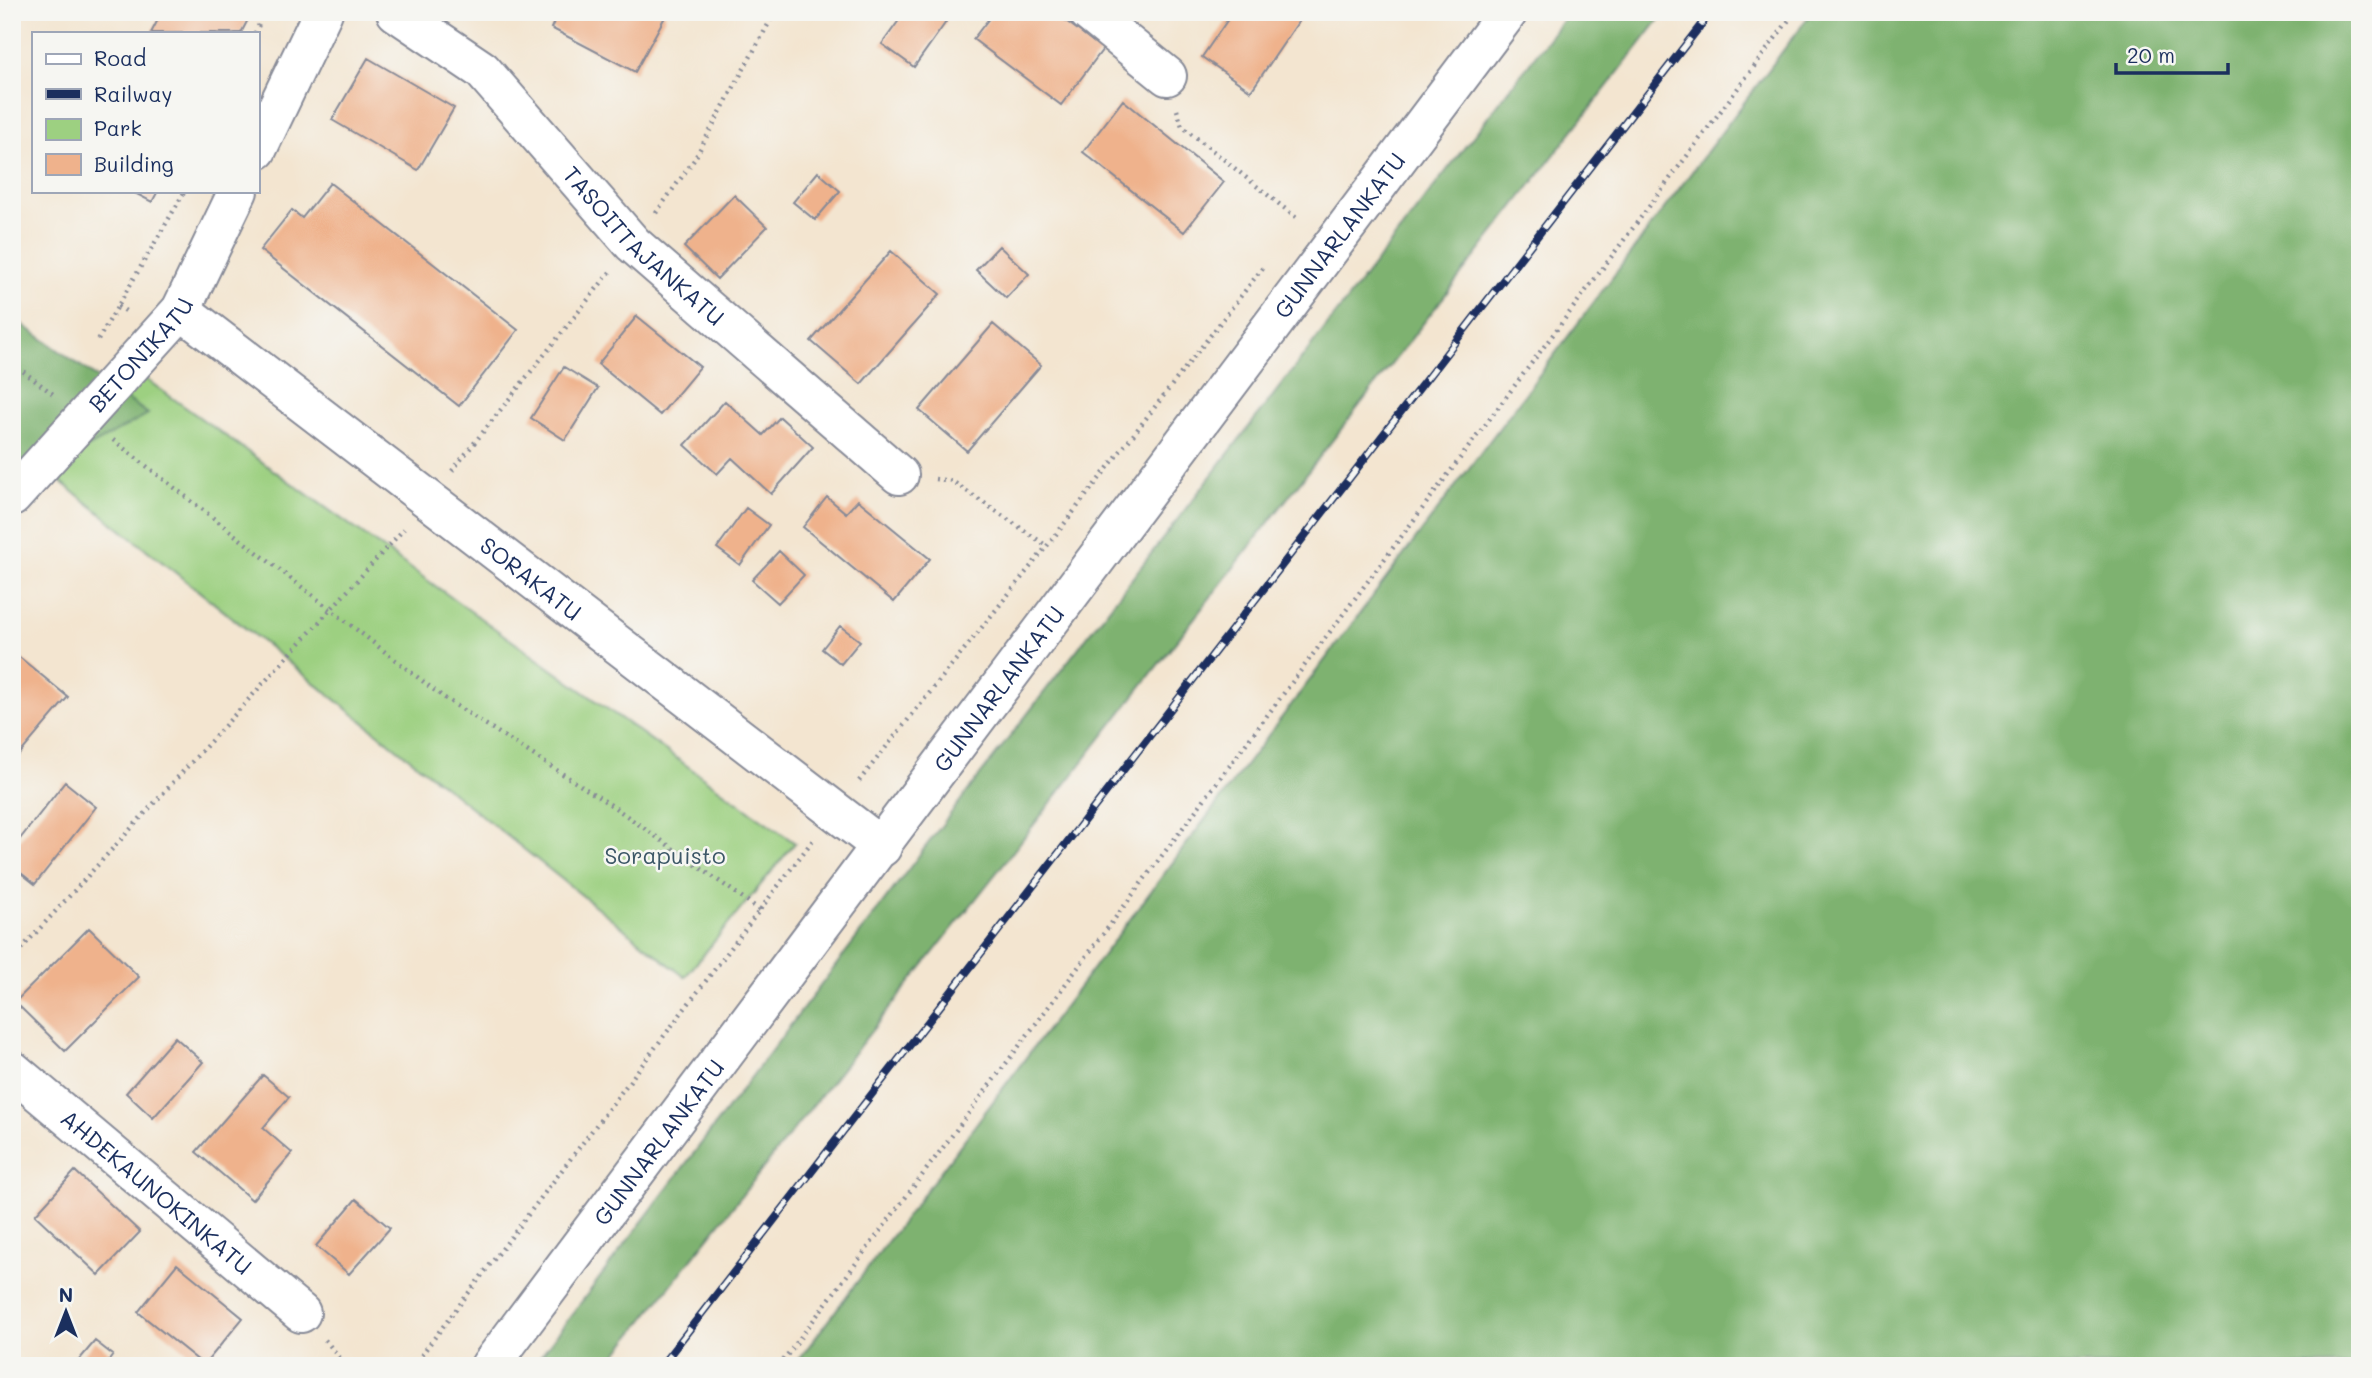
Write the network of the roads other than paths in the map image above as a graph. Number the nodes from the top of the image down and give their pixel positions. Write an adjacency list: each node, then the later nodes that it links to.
1 (323, 12): 6 (street)
2 (396, 12): 9 (street, TASOITTAJANKATU)
3 (1088, 12): 5 (street)
4 (1508, 12): 11 (street, GUNNARLANKATU)
5 (1167, 76)
6 (259, 146)
7 (238, 192): 8 (street, BETONIKATU)
8 (181, 310): 10 (street, BETONIKATU); 11 (street, SORAKATU)
9 (899, 475)
10 (12, 496)
11 (882, 847): 14 (street, GUNNARLANKATU)
12 (12, 1070): 13 (street, AHDEKAUNOKINKATU)
13 (301, 1313)
14 (490, 1366)

